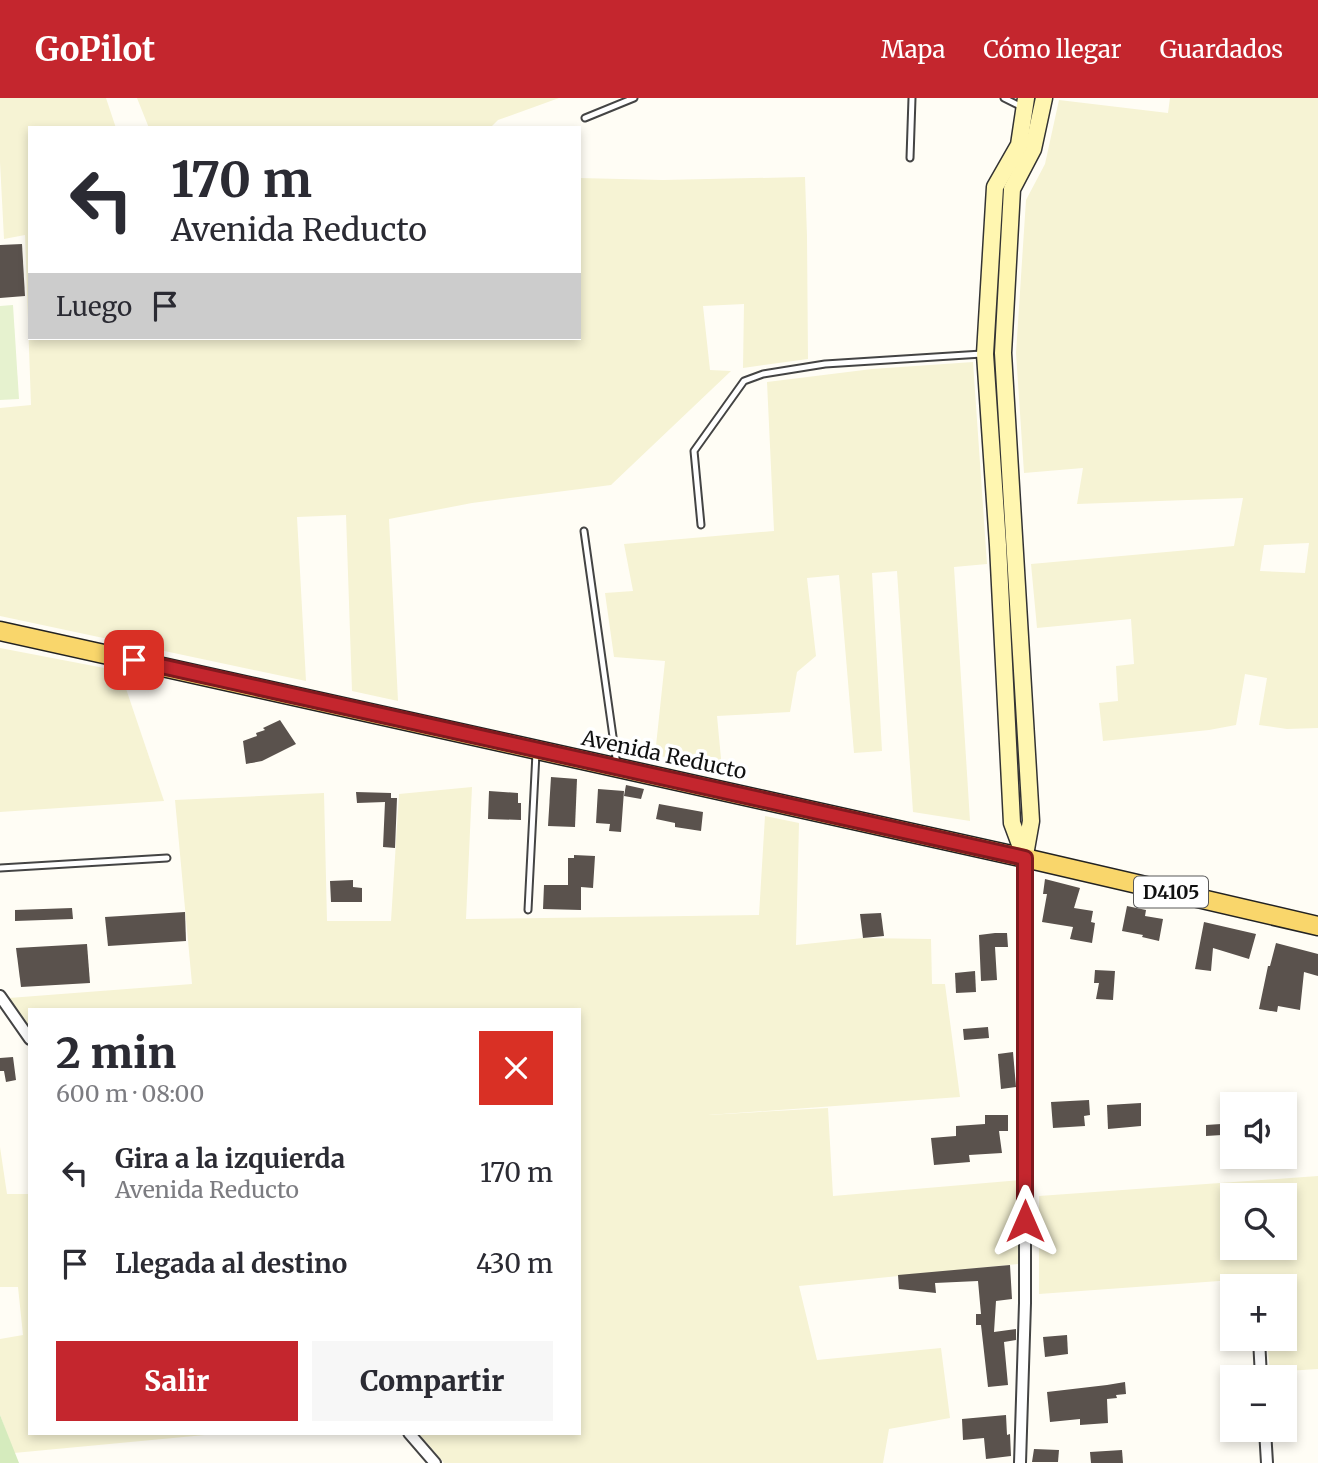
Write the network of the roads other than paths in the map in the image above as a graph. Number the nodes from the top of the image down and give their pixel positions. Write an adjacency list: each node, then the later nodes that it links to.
1 (634, 98): 5 (lane)
2 (912, 98): 6 (lane)
3 (1004, 98): 4 (lane)
4 (1034, 104): 7 (street); 8 (street)
5 (585, 118)
6 (910, 158)
7 (1003, 353): 8 (street); 11 (street)
8 (985, 354): 9 (lane); 11 (street)
9 (701, 525)
10 (584, 531): 14 (lane)
11 (1006, 544): 16 (street)
12 (0, 631): 13 (main road, Avenida Reducto / D4105)
13 (536, 750): 14 (main road, Avenida Reducto / D4105); 18 (lane)
14 (618, 768): 16 (main road, Avenida Reducto / D4105)
15 (167, 858): 17 (lane)
16 (1025, 858): 19 (main road, Avenida Reducto / D4105); 25 (street)
17 (0, 868)
18 (528, 910)
19 (1318, 926)
20 (0, 996): 21 (street)
21 (28, 1036)
22 (411, 1435): 24 (street)
23 (1266, 1442): 26 (street)
24 (435, 1463)
25 (1020, 1463)
26 (1267, 1463)

